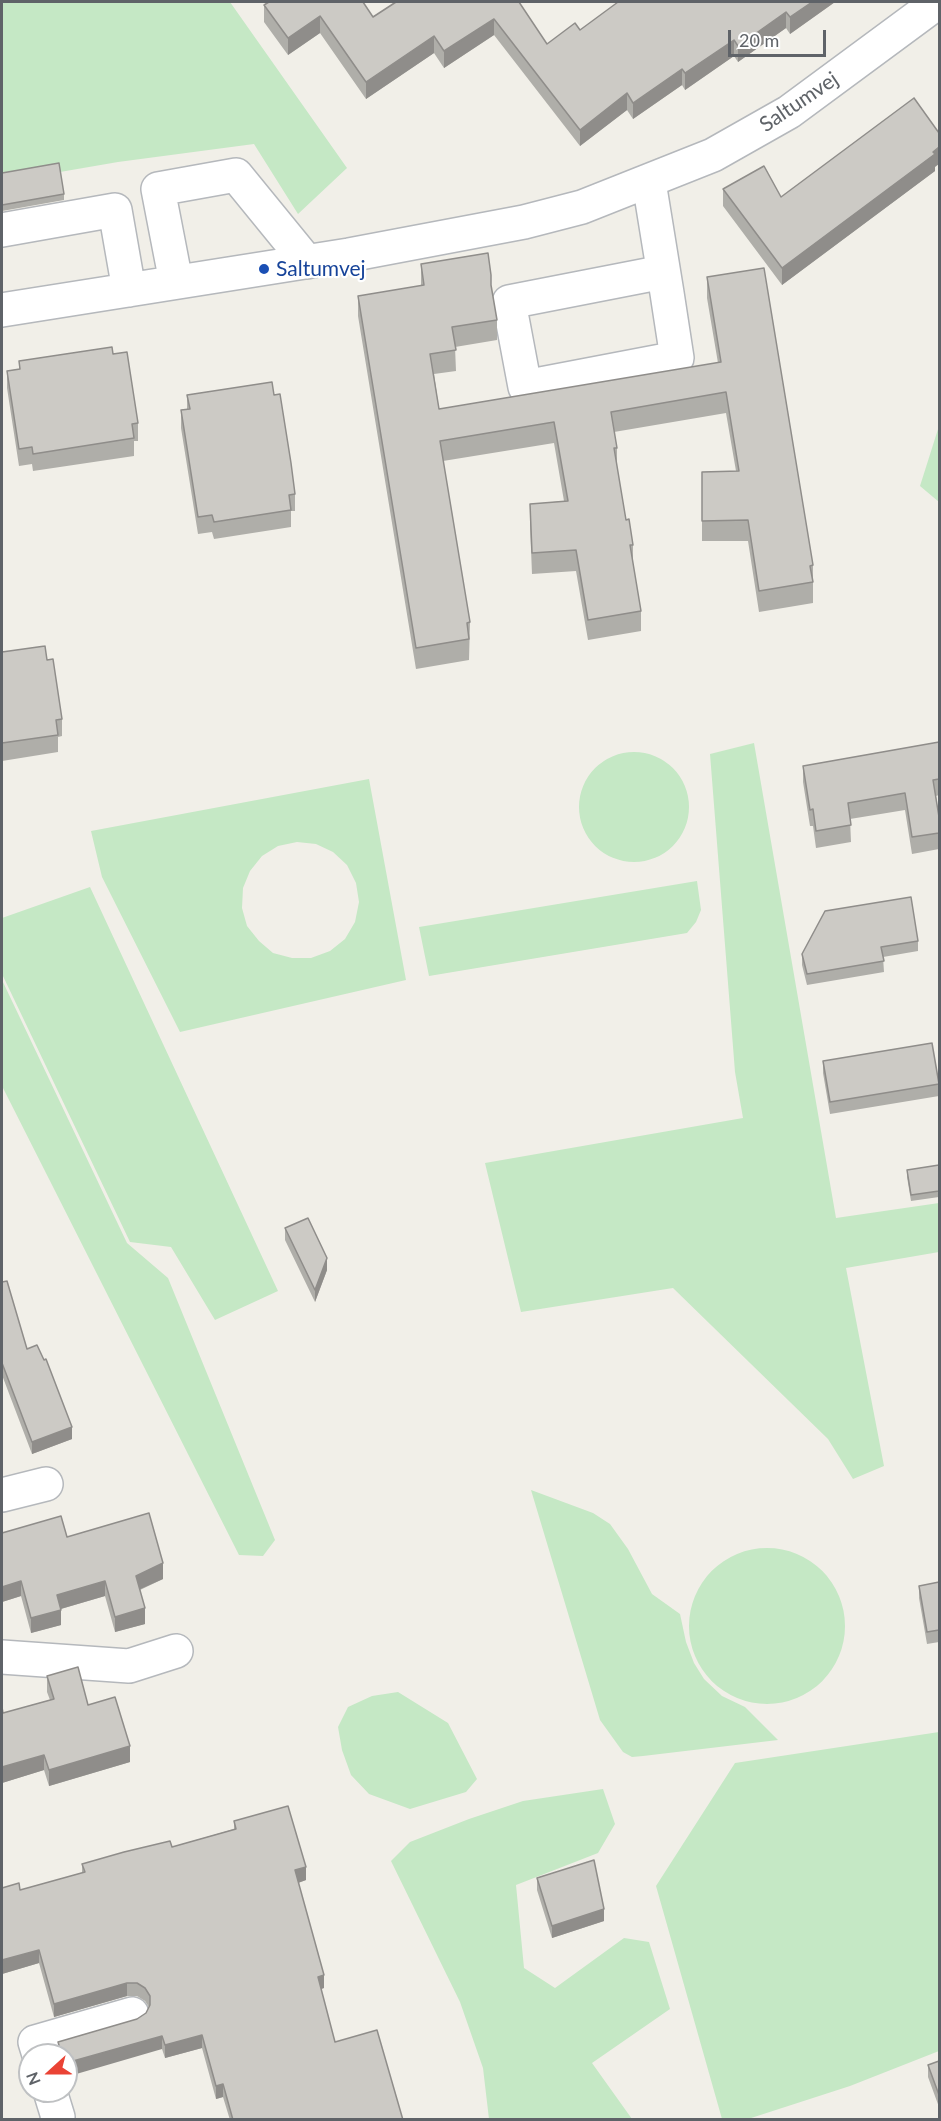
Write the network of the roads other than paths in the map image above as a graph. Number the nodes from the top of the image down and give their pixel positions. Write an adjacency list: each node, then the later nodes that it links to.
1 (939, 2): 2 (street, Saltumvej)
2 (649, 182): 4 (street, Saltumvej); 5 (street)
3 (2, 230): 7 (street)
4 (308, 262): 6 (street, Saltumvej); 6 (street)
5 (663, 272): 5 (street)
6 (176, 282): 7 (street, Saltumvej)
7 (129, 290): 8 (street, Saltumvej)
8 (2, 310)
9 (46, 1484): 10 (street)
10 (2, 1496)
11 (176, 1651): 12 (street)
12 (2, 1657)
13 (132, 2014): 14 (street)
14 (35, 2043)
15 (54, 2103): 16 (street)
16 (57, 2120)

